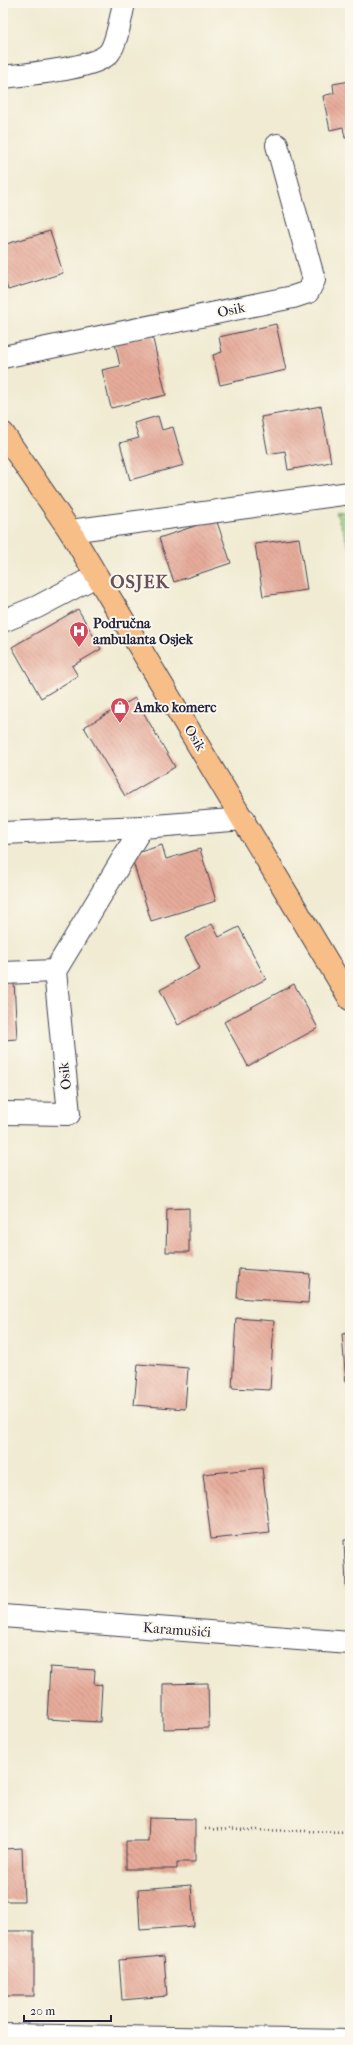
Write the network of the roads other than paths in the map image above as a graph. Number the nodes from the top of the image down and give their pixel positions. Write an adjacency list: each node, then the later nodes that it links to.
1 (124, 3): 2 (street)
2 (3, 77)
3 (277, 145): 4 (street, Osik)
4 (3, 357)
5 (3, 433): 7 (main road, Osik)
6 (350, 493): 7 (street)
7 (70, 531): 8 (main road, Osik)
8 (96, 576): 9 (street); 10 (main road, Osik)
9 (3, 621)
10 (244, 819): 11 (street); 15 (main road, Osik)
11 (142, 827): 12 (street); 13 (street)
12 (3, 833)
13 (55, 971): 14 (street); 16 (street, Osik)
14 (3, 973)
15 (350, 999)
16 (3, 1113)
17 (3, 1616): 18 (street, Karamušići)
18 (350, 1643)
19 (3, 2035): 20 (street)
20 (350, 2041)

